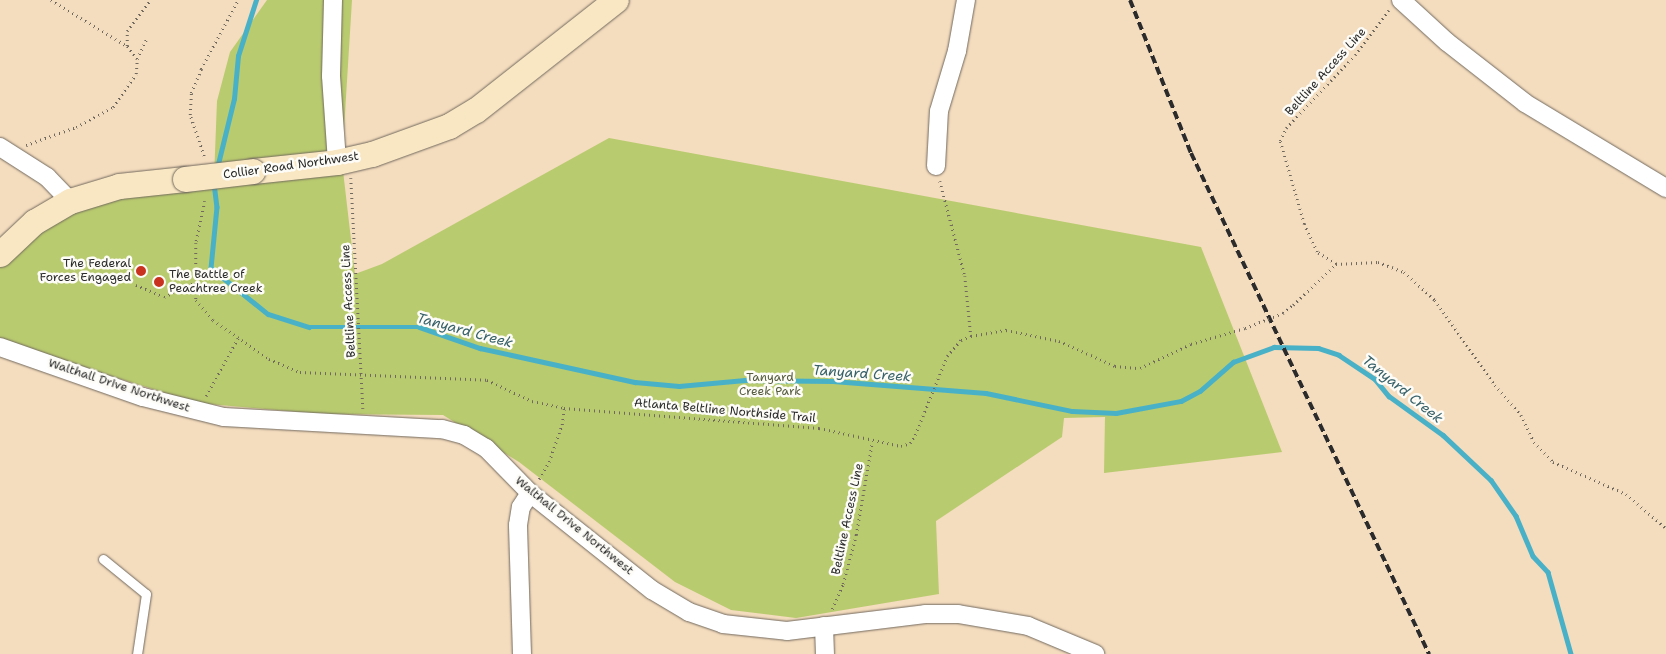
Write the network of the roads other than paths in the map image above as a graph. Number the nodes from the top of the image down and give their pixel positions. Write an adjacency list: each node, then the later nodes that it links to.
1 (332, 0): 7 (street)
2 (616, 0): 7 (street, Collier Road Northwest)
3 (966, 0): 6 (street)
4 (1398, 2): 8 (street)
5 (5, 150): 9 (street)
6 (936, 166)
7 (344, 168): 9 (street, Collier Road Northwest, bridge)
8 (1666, 188)
9 (70, 201): 10 (street, Collier Road Northwest)
10 (0, 254)
11 (0, 346): 12 (street, Walthall Drive Northwest)
12 (530, 493): 14 (street, Walthall Drive Northwest); 16 (street)
13 (103, 560): 15 (lane)
14 (824, 626): 17 (street); 18 (street, Walthall Drive Northwest)
15 (137, 654)
16 (522, 654)
17 (825, 654)
18 (1095, 654)

